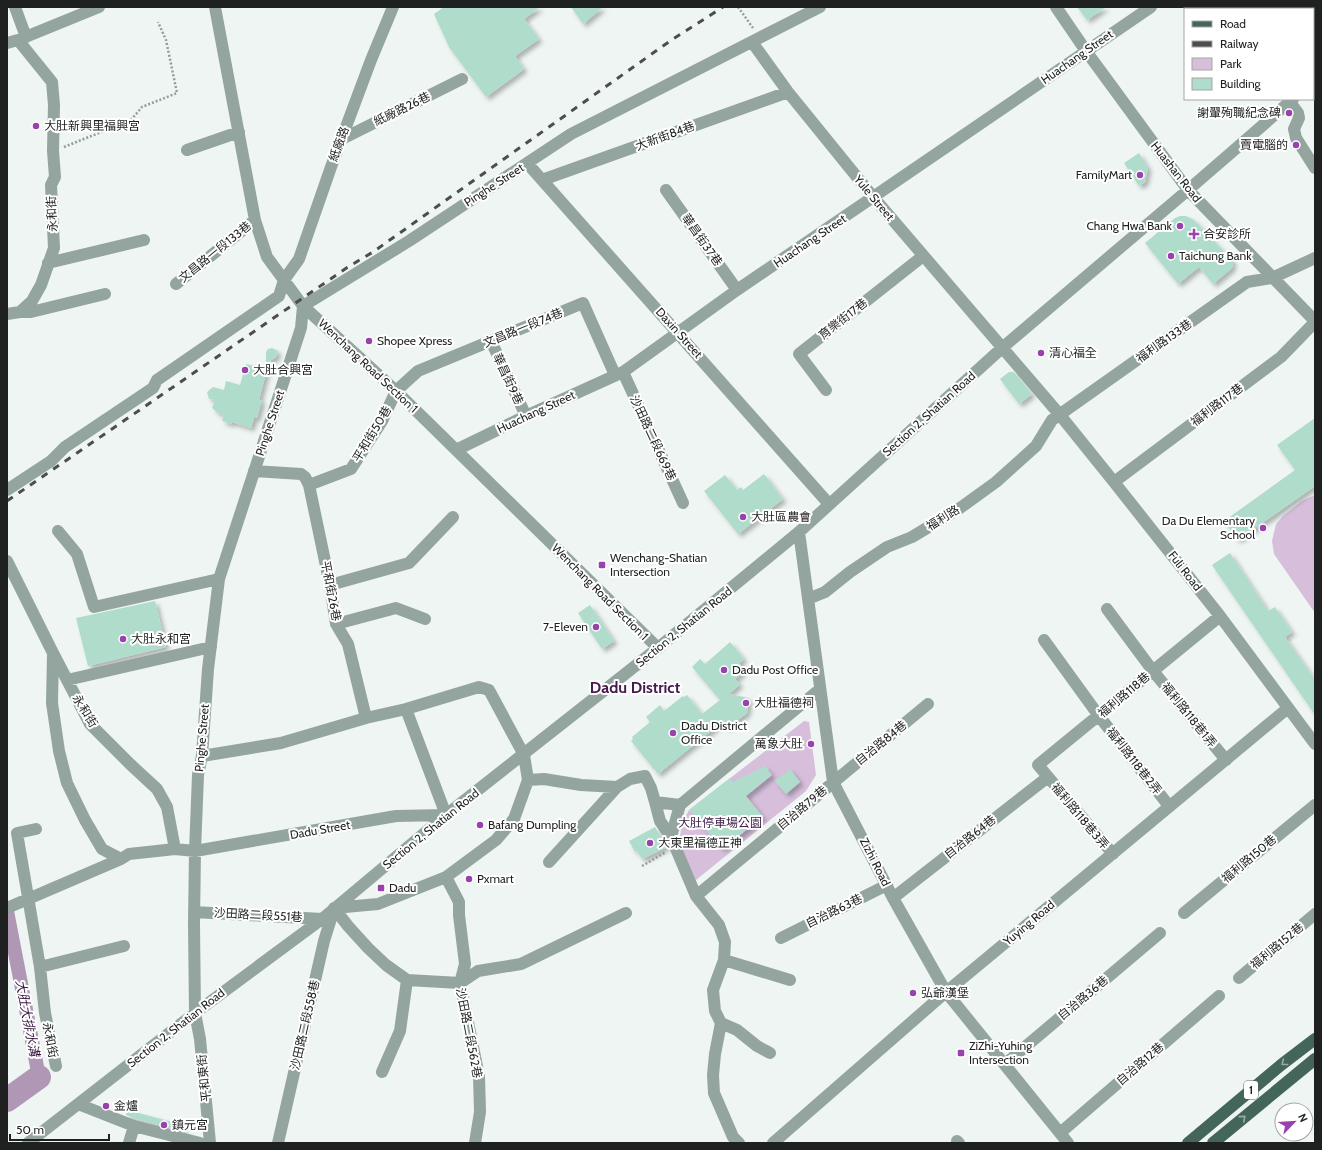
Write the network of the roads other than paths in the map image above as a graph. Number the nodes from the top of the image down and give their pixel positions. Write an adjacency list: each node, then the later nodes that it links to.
1 (15, 7): 8 (street, 永和街)
2 (99, 7): 8 (street)
3 (215, 7): 14 (street, Wenchang Road Section 1)
4 (393, 7): 15 (street, 紙廠路)
5 (820, 7): 9 (street, Pinghe Street)
6 (1056, 7): 10 (street, Huashan Road)
7 (1151, 7): 10 (street, Huachang Street)
8 (17, 40): 27 (street, 永和街)
9 (756, 40): 12 (street, Yule Street); 17 (street, Pinghe Street)
10 (1086, 51): 21 (street, Huashan Road); 22 (street, Huachang Street)
11 (462, 79): 15 (street, 紙廠路26巷)
12 (788, 92): 19 (street, 大新街84巷); 22 (street, Yule Street)
13 (1291, 100): 18 (street); 21 (street, Section 2, Shatian Road)
14 (239, 132): 16 (street); 23 (street, Wenchang Road Section 1)
15 (342, 138): 29 (street, 紙廠路)
16 (187, 150)
17 (527, 163): 19 (street, Daxin Street); 33 (street, Pinghe Street)
18 (1315, 168)
19 (542, 180): 37 (street, Daxin Street)
20 (666, 190): 31 (street, 華昌街37巷)
21 (1188, 190): 28 (street, Huashan Road); 39 (street, Section 2, Shatian Road)
22 (874, 198): 25 (street, Yule Street); 31 (street, Huachang Street)
23 (254, 220): 29 (street, Wenchang Road Section 1); 30 (street, 文昌路一段133巷)
24 (144, 240): 27 (street)
25 (923, 256): 39 (street, Yule Street); 42 (street, 育樂街17巷)
26 (1315, 258): 28 (street, 福利路133巷)
27 (48, 263): 34 (street, 永和街)
28 (1272, 278): 36 (street, Huashan Road); 43 (street, 福利路133巷)
29 (284, 280): 33 (street, Wenchang Road Section 1); 49 (street, 紙廠路)
30 (176, 284)
31 (737, 290): 37 (street, Huachang Street)
32 (105, 294): 34 (street)
33 (303, 306): 41 (street, Wenchang Road Section 1); 46 (street, Pinghe Street)
34 (20, 312): 35 (street)
35 (7, 314)
36 (1315, 322): 47 (street, 福利路117巷)
37 (678, 332): 40 (street, Huachang Street); 51 (street, Daxin Street)
38 (491, 341): 40 (street, 文昌路一段74巷); 41 (street, 文昌路一段74巷); 44 (street, 華昌街9巷)
39 (1002, 348): 43 (street, Fuli Road); 51 (street, Section 2, Shatian Road)
40 (619, 373): 44 (street, Huachang Street); 50 (street, 沙田路二段669巷)
41 (396, 390): 45 (street, Wenchang Road Section 1); 48 (street, 平和街50巷)
42 (826, 390)
43 (1060, 415): 47 (street, Fuli Road); 58 (street, 福利路)
44 (526, 416): 45 (street, Huachang Street)
45 (456, 450): 65 (street, Wenchang Road Section 1)
46 (254, 471): 48 (street); 56 (street, Pinghe Street)
47 (1114, 482): 60 (street, Fuli Road)
48 (309, 485): 57 (street, 平和街26巷)
49 (7, 490)
50 (683, 503)
51 (829, 504): 54 (street, Section 2, Shatian Road)
52 (453, 517): 57 (street)
53 (58, 531): 56 (street)
54 (799, 532): 58 (street, Zizhi Road); 65 (street, Section 2, Shatian Road)
55 (7, 560): 66 (street, 永和街)
56 (220, 579): 64 (street, Pinghe Street)
57 (330, 585): 62 (street, 平和街26巷)
58 (808, 599): 69 (street, Zizhi Road)
59 (1107, 609): 67 (street, 福利路118巷1弄)
60 (1220, 616): 67 (street, 福利路118巷); 71 (street, Fuli Road)
61 (425, 619): 62 (street)
62 (336, 624): 74 (street, 平和街26巷)
63 (1044, 640): 73 (street, 福利路118巷2弄)
64 (211, 647): 68 (street); 77 (street, Pinghe Street)
65 (658, 648): 76 (street, Section 2, Shatian Road)
66 (53, 653): 68 (street, 永和街); 93 (street)
67 (1153, 670): 73 (street, 福利路118巷); 78 (street, 福利路118巷1弄)
68 (67, 680): 90 (street, 永和街)
69 (820, 689): 81 (street, Zizhi Road); 84 (street)
70 (928, 704): 81 (street, 自治路84巷)
71 (1288, 708): 75 (street, Fuli Road); 78 (street, Yuying Road)
72 (406, 709): 74 (street); 76 (street); 87 (street)
73 (1099, 716): 79 (street, 福利路118巷); 86 (street, 福利路118巷2弄)
74 (366, 718): 77 (street)
75 (1315, 744)
76 (524, 755): 80 (street); 87 (street, Section 2, Shatian Road)
77 (202, 756): 91 (street, Pinghe Street)
78 (1226, 760): 86 (street, Yuying Road)
79 (1048, 777): 92 (street, 福利路118巷3弄); 98 (street, 自治路64巷)
80 (528, 780): 82 (street); 95 (street)
81 (833, 782): 96 (street, Zizhi Road); 97 (street, 自治路79巷)
82 (617, 787): 83 (street); 94 (street)
83 (655, 802): 84 (street); 89 (street)
84 (680, 805): 89 (street)
85 (1315, 805): 104 (street, 福利路150巷)
86 (1169, 806): 92 (street, Yuying Road)
87 (446, 815): 91 (street, Dadu Street); 101 (street, Section 2, Shatian Road)
88 (36, 830): 99 (street, 永和街)
89 (673, 842): 97 (street)
90 (175, 849): 91 (street); 93 (street)
91 (195, 851): 102 (street, Pinghe Street)
92 (1113, 854): 116 (street, Yuying Road)
93 (121, 859): 99 (street)
94 (549, 862)
95 (446, 877): 101 (street); 115 (street)
96 (887, 885): 98 (street, Zizhi Road); 108 (street, 自治路63巷)
97 (696, 896): 110 (street)
98 (893, 898): 116 (street, Zizhi Road)
99 (28, 899): 100 (street); 111 (street, 永和街)
100 (7, 908)
101 (334, 908): 106 (street, Section 2, Shatian Road); 113 (street); 133 (street, 沙田路二段558巷)
102 (194, 912): 106 (street, 沙田路二段551巷); 118 (street, Pinghe Street)
103 (626, 913): 115 (street)
104 (1184, 913)
105 (1315, 914): 112 (street, 福利路152巷)
106 (322, 919): 118 (street, Section 2, Shatian Road)
107 (1160, 933): 123 (street, 自治路36巷)
108 (781, 938)
109 (124, 946): 111 (street)
110 (724, 960): 114 (street); 119 (street)
111 (40, 966): 124 (street, 永和街)
112 (1240, 978)
113 (407, 980): 115 (street, 沙田路二段562巷); 125 (street)
114 (790, 980)
115 (460, 983): 134 (street, 沙田路二段562巷)
116 (946, 992): 123 (street, Zizhi Road); 136 (street, Yuying Road)
117 (1219, 996): 128 (street, 自治路12巷)
118 (195, 1013): 126 (street, Section 2, Shatian Road); 132 (street, 平和東街)
119 (721, 1023): 121 (street); 135 (street)
120 (1315, 1039): 138 (main road, 1, one-way to 138)
121 (770, 1053)
122 (1315, 1059): 139 (main road, 1, one-way to 122)
123 (1005, 1064): 128 (street, Zizhi Road)
124 (56, 1066)
125 (382, 1072)
126 (78, 1104): 127 (street); 129 (street, Section 2, Shatian Road)
127 (134, 1126): 130 (street); 131 (street)
128 (1060, 1133): 137 (street, Zizhi Road)
129 (28, 1143)
130 (129, 1143)
131 (200, 1143)
132 (210, 1143)
133 (278, 1143)
134 (474, 1143)
135 (739, 1143)
136 (773, 1143)
137 (1068, 1143)
138 (1188, 1143)
139 (1214, 1143)

